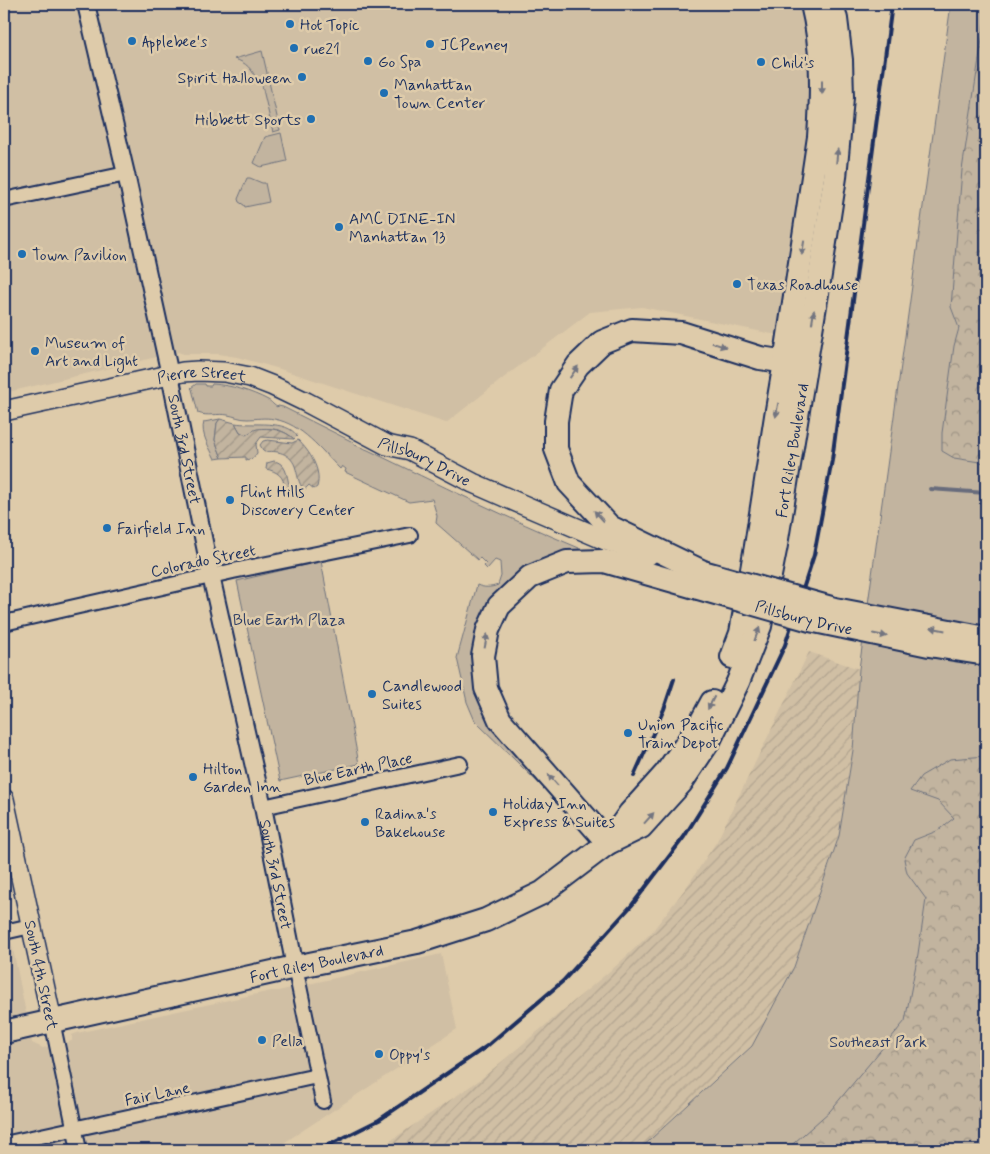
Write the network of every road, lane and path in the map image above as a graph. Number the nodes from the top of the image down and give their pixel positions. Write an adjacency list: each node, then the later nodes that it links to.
1 (86, 4): 4 (street, South 3rd Street)
2 (812, 4): 6 (highway, Fort Riley Boulevard, one-way to 6)
3 (832, 4): 6 (highway, Fort Riley Boulevard, one-way to 3)
4 (126, 174): 5 (street); 7 (street, South 3rd Street)
5 (4, 200)
6 (795, 363): 12 (highway, one-way to 6); 20 (highway, Fort Riley Boulevard)
7 (170, 375): 8 (main road, Pierre Street); 9 (main road, Pierre Street); 11 (street, South 3rd Street)
8 (4, 411)
9 (387, 445): 12 (main road, Pillsbury Drive)
10 (410, 535): 11 (street, Colorado Street)
11 (211, 576): 13 (street, Colorado Street); 18 (street, South 3rd Street)
12 (700, 580): 14 (highway, Pillsbury Drive, one-way to 12, bridge); 15 (highway, Pillsbury Drive, one-way to 15, bridge); 20 (highway, one-way to 12)
13 (4, 622)
14 (986, 638)
15 (986, 654)
16 (460, 764): 18 (street, Blue Earth Place)
17 (4, 799): 19 (main road, South 4th Street)
18 (263, 807): 23 (street, South 3rd Street)
19 (7, 830): 21 (main road, South 4th Street)
20 (608, 843): 23 (highway, Fort Riley Boulevard)
21 (31, 926): 22 (street); 24 (main road, South 4th Street)
22 (4, 932)
23 (295, 967): 24 (highway, Fort Riley Boulevard); 26 (street, South 3rd Street)
24 (52, 1022): 25 (highway, Fort Riley Boulevard); 28 (street, South 4th Street)
25 (4, 1032)
26 (317, 1076): 27 (street, South 3rd Street); 28 (street, Fair Lane)
27 (323, 1102)
28 (74, 1129): 29 (street, Fair Lane); 30 (street, South 4th Street)
29 (4, 1144)
30 (79, 1150)

